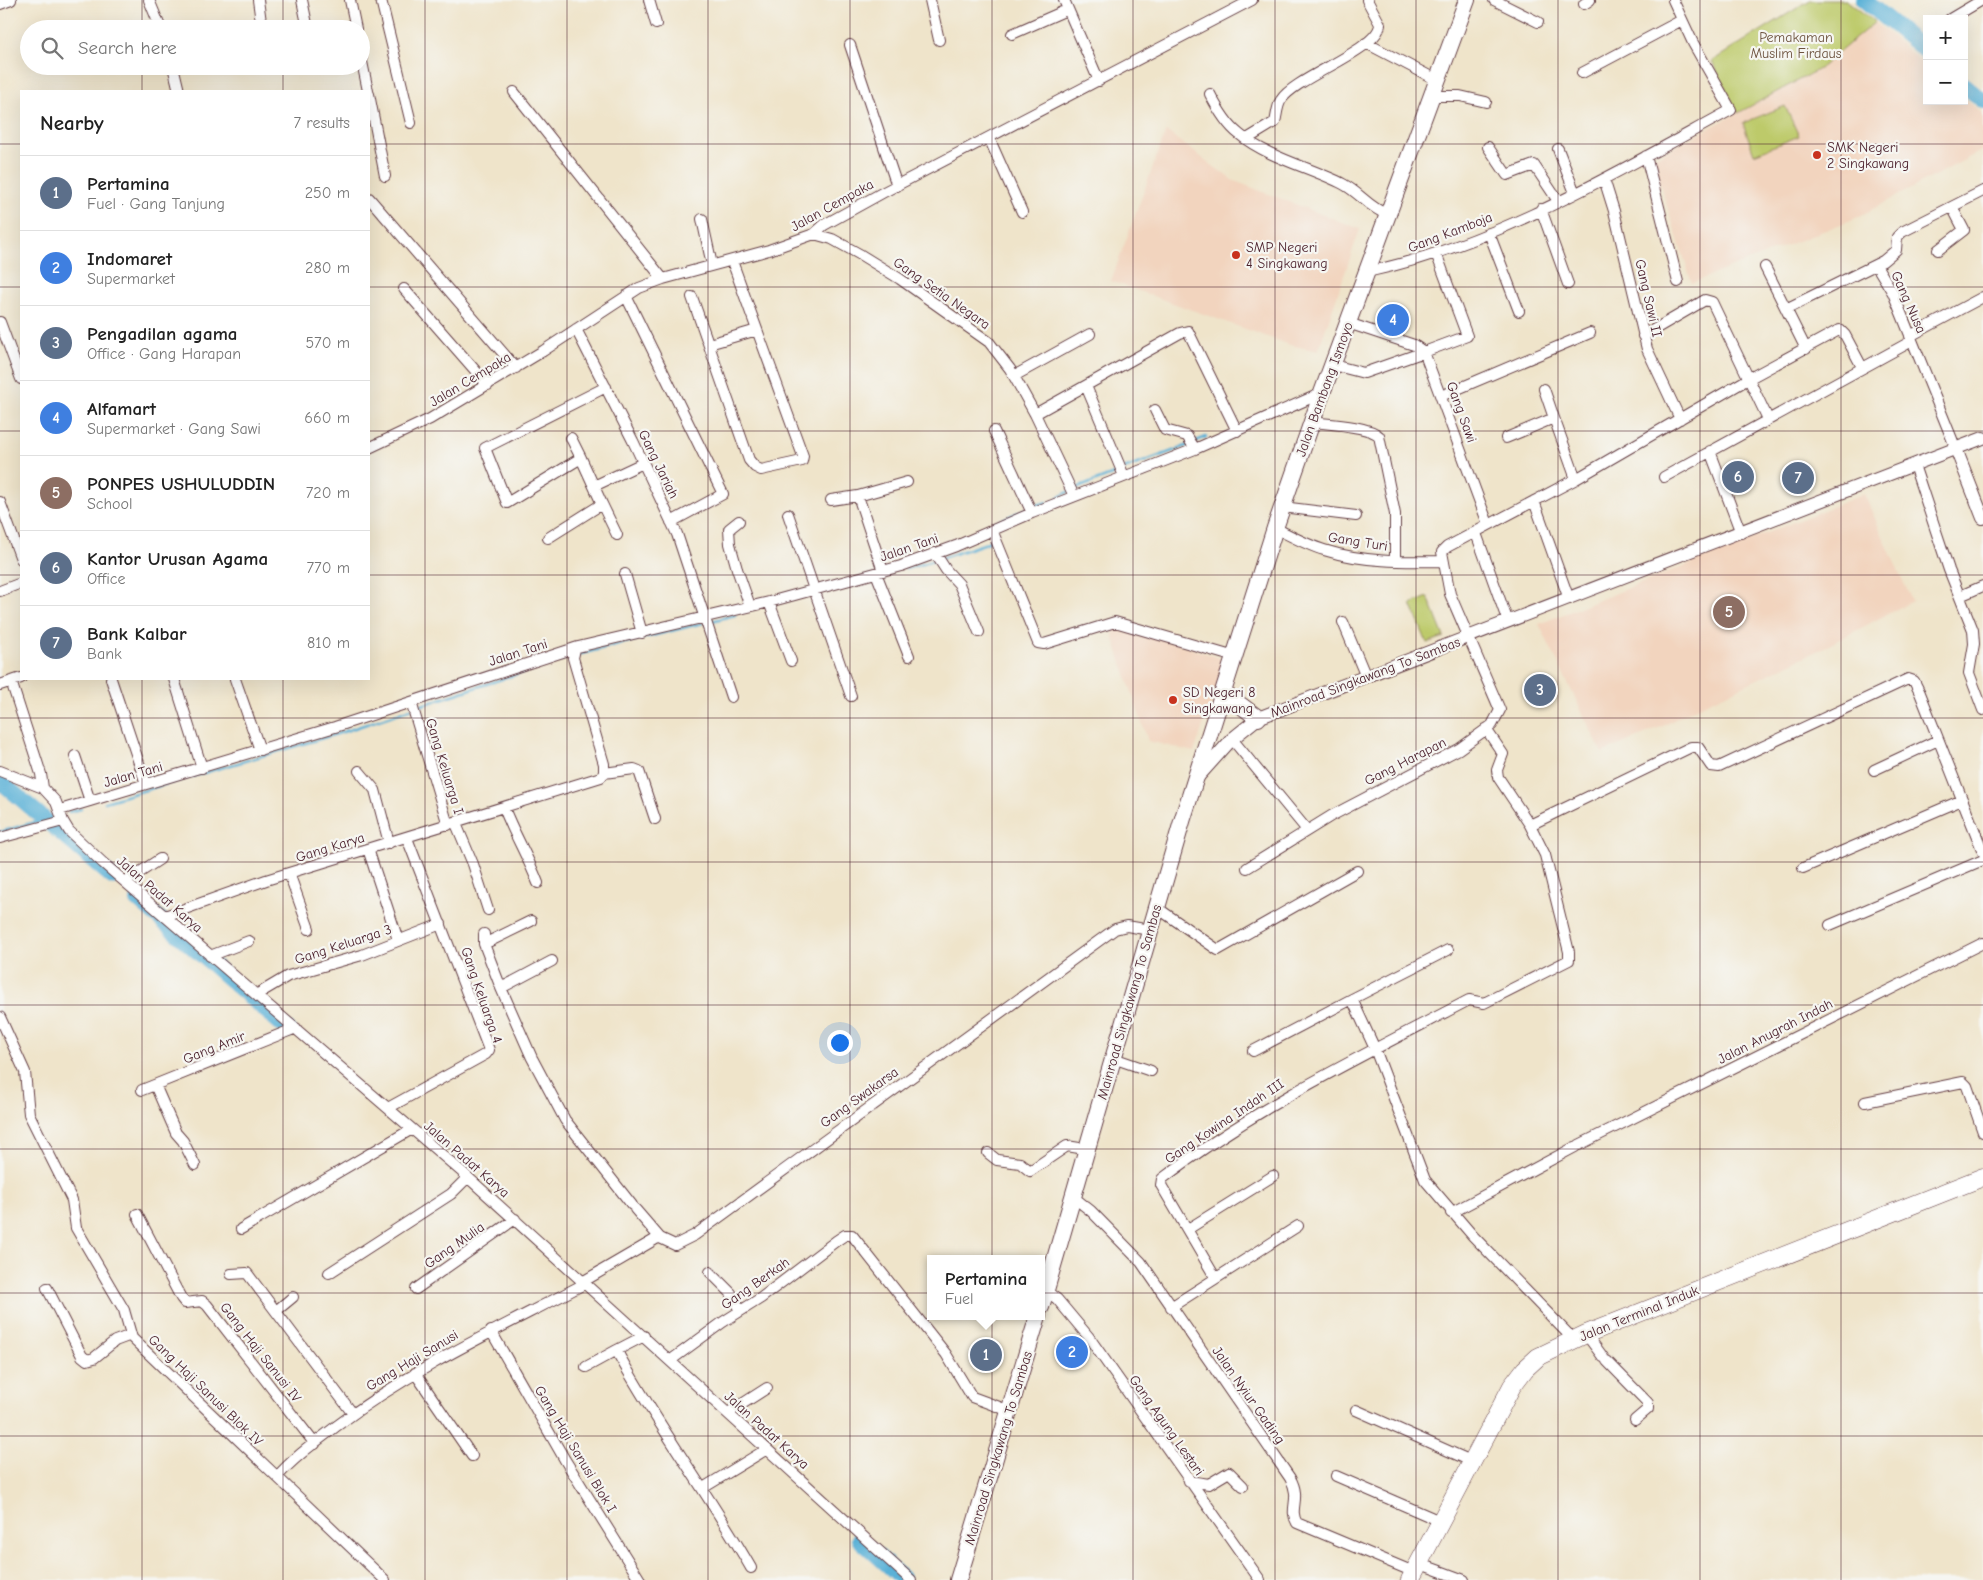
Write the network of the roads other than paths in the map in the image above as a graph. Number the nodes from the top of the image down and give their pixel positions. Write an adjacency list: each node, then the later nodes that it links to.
1 (11, 0): 16 (street)
2 (149, 0): 19 (street)
3 (258, 0): 20 (street)
4 (302, 0): 21 (street)
5 (350, 0): 22 (street)
6 (381, 0): 42 (street)
7 (649, 0): 25 (street)
8 (930, 0): 27 (street)
9 (1064, 0): 34 (street)
10 (1252, 0): 34 (street, Jalan Cempaka)
11 (1367, 0): 28 (street)
12 (1467, 0): 33 (main road, Jalan Bambang Ismoyo)
13 (1494, 0): 24 (street)
14 (1672, 0): 23 (street)
15 (1982, 0): 18 (street)
16 (0, 4)
17 (1062, 12): 26 (street)
18 (1957, 15)
19 (157, 20)
20 (261, 20)
21 (306, 20)
22 (354, 20)
23 (1682, 20): 30 (street); 47 (street)
24 (1538, 22)
25 (656, 24)
26 (1012, 34)
27 (939, 40)
28 (1366, 43): 33 (street); 43 (street)
29 (850, 45): 50 (street)
30 (1582, 73)
31 (175, 75): 35 (street)
32 (364, 75): 36 (street)
33 (1430, 76): 39 (main road, Jalan Bambang Ismoyo)
34 (1099, 81): 44 (street, Jalan Cempaka)
35 (178, 90)
36 (367, 90)
37 (514, 92): 69 (street)
38 (1210, 94): 43 (street)
39 (1431, 96): 40 (street); 58 (main road, Jalan Bambang Ismoyo)
40 (1486, 102)
41 (370, 103): 48 (street)
42 (411, 123)
43 (1247, 139): 58 (street)
44 (992, 142): 50 (street, Jalan Cempaka); 57 (street)
45 (1488, 147): 54 (street)
46 (1558, 149): 52 (street)
47 (1646, 156): 49 (street); 70 (street)
48 (385, 176)
49 (1604, 179): 52 (street, Gang Kamboja); 84 (street, Gang Sawi II)
50 (897, 186): 61 (street, Jalan Cempaka)
51 (1983, 191): 55 (street, Gang Nusa)
52 (1575, 193): 54 (street, Gang Kamboja)
53 (370, 199): 91 (street)
54 (1558, 201): 56 (street, Gang Kamboja)
55 (1952, 206): 62 (street); 66 (street, Gang Nusa)
56 (1542, 208): 60 (street, Gang Kamboja); 71 (street)
57 (1022, 212)
58 (1382, 212): 68 (main road, Jalan Bambang Ismoyo)
59 (702, 219): 65 (street)
60 (1489, 233): 63 (street, Gang Kamboja); 77 (street)
61 (814, 234): 64 (street, Jalan Cempaka); 93 (street, Gang Setia Negara)
62 (1938, 250)
63 (1436, 254): 68 (street, Gang Kamboja); 88 (street)
64 (732, 261): 65 (street, Jalan Cempaka); 81 (street)
65 (712, 265): 69 (street, Jalan Cempaka)
66 (1876, 265): 76 (street); 85 (street, Gang Nusa)
67 (1765, 267): 76 (street)
68 (1367, 272): 79 (main road, Jalan Bambang Ismoyo)
69 (663, 279): 73 (street, Jalan Cempaka)
70 (1678, 282)
71 (1568, 284)
72 (404, 289): 95 (street)
73 (626, 296): 80 (street, Jalan Cempaka); 136 (street)
74 (692, 297): 86 (street)
75 (1983, 297): 85 (street)
76 (1786, 309): 87 (street)
77 (1519, 311)
78 (0, 322): 92 (street)
79 (1348, 323): 88 (street); 89 (main road, Jalan Bambang Ismoyo)
80 (576, 329): 91 (street, Jalan Cempaka); 97 (street, Gang Jariah)
81 (757, 330): 86 (street); 86 (street)
82 (1590, 332): 100 (street)
83 (1090, 334): 93 (street)
84 (1643, 336): 94 (street); 104 (street, Gang Sawi II)
85 (1911, 338): 90 (street); 114 (street, Gang Nusa)
86 (709, 344)
87 (1806, 349): 90 (street); 94 (street)
88 (1424, 352): 89 (street); 100 (street, Gang Sawi)
89 (1333, 365): 99 (main road, Jalan Bambang Ismoyo)
90 (1862, 367): 105 (street)
91 (516, 368): 95 (street, Jalan Cempaka)
92 (20, 375)
93 (1014, 376): 102 (street, Gang Setia Negara)
94 (1750, 378): 104 (street); 105 (street)
95 (488, 385): 113 (street, Jalan Cempaka)
96 (1086, 386): 102 (street); 108 (street); 119 (street)
97 (606, 387): 116 (street); 117 (street, Gang Jariah)
98 (1544, 389): 103 (street)
99 (1317, 395): 106 (main road, Jalan Bambang Ismoyo); 108 (street, Jalan Tani)
100 (1441, 396): 137 (street, Gang Sawi)
101 (1154, 410): 112 (street)
102 (1035, 414): 124 (street, Gang Setia Negara)
103 (1554, 418): 110 (street); 121 (street)
104 (1680, 419): 121 (street)
105 (1768, 419): 115 (street)
106 (1312, 422): 130 (main road, Jalan Bambang Ismoyo); 146 (street)
107 (994, 431): 131 (street)
108 (1237, 431): 112 (street, Jalan Tani)
109 (571, 438): 116 (street)
110 (1506, 438)
111 (1983, 438): 114 (street, Mainroad Singkawang To Sambas)
112 (1193, 445): 119 (street, Jalan Tani)
113 (370, 448)
114 (1956, 449): 118 (street, Mainroad Singkawang To Sambas); 134 (street)
115 (1710, 451): 120 (street); 139 (street)
116 (581, 458): 123 (street)
117 (644, 463): 123 (street); 136 (street, Gang Jariah)
118 (1914, 465): 139 (street, Mainroad Singkawang To Sambas); 154 (street)
119 (1122, 470): 124 (street, Jalan Tani)
120 (1664, 476)
121 (1576, 479): 127 (street)
122 (907, 482): 125 (street)
123 (594, 486): 129 (street)
124 (1072, 490): 131 (street, Jalan Tani)
125 (858, 496): 126 (street); 148 (street)
126 (831, 500)
127 (1534, 501): 137 (street); 155 (street)
128 (0, 502): 145 (street)
129 (602, 504): 141 (street); 143 (street)
130 (1282, 507): 133 (street); 138 (main road, Jalan Bambang Ismoyo)
131 (1032, 513): 140 (street, Jalan Tani)
132 (788, 514): 153 (street)
133 (1356, 516)
134 (1983, 518)
135 (739, 521): 157 (street)
136 (671, 522): 158 (street, Gang Jariah)
137 (1488, 524): 147 (street)
138 (1275, 528): 146 (street, Gang Turi); 166 (main road, Jalan Bambang Ismoyo)
139 (1741, 533): 155 (street, Mainroad Singkawang To Sambas)
140 (992, 534): 144 (street, Jalan Tani); 166 (street)
141 (617, 535)
142 (1477, 536): 160 (street)
143 (548, 538)
144 (935, 553): 148 (street, Jalan Tani); 161 (street)
145 (20, 556)
146 (1395, 561): 147 (street, Gang Turi)
147 (1442, 561): 163 (street)
148 (880, 572): 153 (street, Jalan Tani); 165 (street)
149 (625, 574): 162 (street)
150 (20, 583): 152 (street)
151 (1983, 586): 154 (street)
152 (0, 591)
153 (815, 594): 156 (street, Jalan Tani); 175 (street)
154 (1960, 596): 178 (street)
155 (1569, 598): 160 (street, Mainroad Singkawang To Sambas)
156 (769, 605): 157 (street, Jalan Tani); 167 (street)
157 (750, 606): 158 (street, Jalan Tani)
158 (707, 621): 162 (street, Jalan Tani); 176 (street, Gang Jariah)
159 (1343, 622): 168 (street)
160 (1508, 622): 163 (street, Mainroad Singkawang To Sambas)
161 (979, 632)
162 (642, 633): 164 (street, Jalan Tani)
163 (1469, 638): 168 (street, Mainroad Singkawang To Sambas); 180 (street, Gang Harapan)
164 (575, 653): 177 (street, Jalan Tani); 189 (street)
165 (909, 656)
166 (1235, 657): 174 (main road, Jalan Bambang Ismoyo)
167 (791, 661)
168 (1366, 677): 179 (street, Mainroad Singkawang To Sambas)
169 (16, 680): 173 (street); 192 (street)
170 (111, 680): 191 (street)
171 (174, 680): 185 (street)
172 (235, 680): 183 (street)
173 (0, 685)
174 (1224, 694): 179 (main road); 190 (main road, Jalan Bambang Ismoyo)
175 (852, 696)
176 (731, 697)
177 (412, 704): 183 (street, Jalan Tani); 198 (street, Gang Keluarga I)
178 (1983, 710)
179 (1258, 718): 181 (street, Mainroad Singkawang To Sambas)
180 (1486, 729): 199 (street); 200 (street, Gang Harapan)
181 (1232, 739): 190 (street, Mainroad Singkawang To Sambas); 200 (street)
182 (1938, 740): 186 (street); 193 (street); 199 (street)
183 (260, 750): 185 (street, Jalan Tani)
184 (75, 756): 194 (street)
185 (202, 768): 191 (street, Jalan Tani)
186 (1874, 770)
187 (0, 771): 192 (street)
188 (359, 771): 203 (street)
189 (604, 773): 195 (street, Gang Karya); 197 (street, Gang Karya)
190 (1194, 782): 214 (main road, Mainroad Singkawang To Sambas)
191 (146, 784): 194 (street, Jalan Tani)
192 (43, 788): 196 (street, Jalan Padat Karya)
193 (1962, 800): 205 (street); 209 (street)
194 (90, 801): 196 (street, Jalan Tani)
195 (504, 808): 198 (street, Gang Karya); 213 (street)
196 (61, 817): 201 (street, Jalan Tani); 212 (street, Jalan Padat Karya)
197 (654, 818)
198 (451, 824): 202 (street, Gang Karya); 215 (street, Gang Keluarga I)
199 (1530, 825): 233 (street)
200 (1307, 830): 208 (street, Gang Harapan)
201 (0, 838)
202 (408, 838): 203 (street, Gang Karya); 218 (street)
203 (389, 843): 204 (street, Gang Karya)
204 (368, 849): 211 (street, Gang Karya); 222 (street)
205 (1983, 852)
206 (160, 859): 212 (street)
207 (1983, 860): 219 (street)
208 (1247, 868)
209 (1803, 868)
210 (1357, 871): 214 (street)
211 (289, 873): 216 (street, Gang Karya); 221 (street)
212 (125, 882): 216 (street, Jalan Padat Karya)
213 (538, 883)
214 (1156, 907): 220 (main road, Mainroad Singkawang To Sambas)
215 (488, 910)
216 (165, 916): 226 (street, Jalan Padat Karya)
217 (531, 921): 228 (street)
218 (442, 924): 222 (street, Gang Keluarga 3); 240 (street, Gang Keluarga 4)
219 (1830, 925)
220 (1143, 928): 235 (main road, Mainroad Singkawang To Sambas); 256 (street, Gang Swakarsa)
221 (309, 930)
222 (398, 940): 229 (street, Gang Keluarga 3)
223 (249, 941): 226 (street)
224 (1983, 943): 250 (street, Jalan Anugrah Indah)
225 (1448, 950): 230 (street)
226 (210, 956): 229 (street, Jalan Padat Karya)
227 (552, 961): 228 (street)
228 (502, 988): 256 (street)
229 (256, 994): 232 (street, Jalan Padat Karya)
230 (1352, 999): 233 (street); 234 (street)
231 (0, 1017): 272 (street, Gang Haji Sanusi Blok IV)
232 (296, 1028): 237 (street, Gang Amir); 240 (street, Jalan Padat Karya)
233 (1375, 1049): 250 (street); 255 (street, Gang Kowina Indah III)
234 (1254, 1051)
235 (1113, 1058): 236 (street); 243 (main road, Mainroad Singkawang To Sambas)
236 (1150, 1072)
237 (155, 1085): 238 (street, Gang Amir); 245 (street)
238 (142, 1090)
239 (1865, 1102): 242 (street)
240 (388, 1108): 241 (street, Jalan Padat Karya)
241 (408, 1131): 248 (street, Jalan Padat Karya); 254 (street)
242 (1983, 1132)
243 (1083, 1149): 244 (street); 249 (main road, Mainroad Singkawang To Sambas)
244 (988, 1153)
245 (195, 1165)
246 (1273, 1176): 255 (street)
247 (1983, 1177): 273 (highway, Jalan Terminal Induk)
248 (465, 1181): 252 (street, Jalan Padat Karya); 258 (street)
249 (1072, 1196): 264 (main road, Mainroad Singkawang To Sambas); 267 (street, Jalan Nyiur Gading)
250 (1451, 1213): 273 (street)
251 (137, 1214): 285 (street, Gang Haji Sanusi IV)
252 (512, 1221): 261 (street, Jalan Padat Karya); 263 (street, Gang Mulia)
253 (1298, 1226): 260 (street)
254 (240, 1229)
255 (1188, 1229): 260 (street, Gang Kowina Indah III)
256 (660, 1238): 261 (street)
257 (710, 1272): 269 (street)
258 (329, 1273)
259 (231, 1274): 268 (street)
260 (1215, 1277): 267 (street)
261 (582, 1285): 271 (street, Gang Haji Sanusi); 274 (street, Jalan Padat Karya)
262 (47, 1288): 272 (street)
263 (416, 1289)
264 (1045, 1292)
265 (293, 1297): 268 (street)
266 (1045, 1299): 291 (street, Gang Agung Lestari)
267 (1171, 1306): 296 (street, Jalan Nyiur Gading)
268 (276, 1311): 283 (street)
269 (740, 1311): 276 (street, Gang Berkah); 281 (street, Gang Berkah)
270 (1037, 1320): 281 (main road, Mainroad Singkawang To Sambas)
271 (491, 1331): 278 (street, Gang Haji Sanusi); 298 (street, Gang Haji Sanusi Blok I)
272 (131, 1335): 290 (street, Gang Haji Sanusi Blok IV)
273 (1579, 1336): 284 (street); 288 (highway, Jalan Terminal Induk)
274 (641, 1338): 275 (street); 276 (street, Jalan Padat Karya)
275 (617, 1350): 277 (street); 293 (street)
276 (671, 1360): 282 (street, Jalan Padat Karya)
277 (586, 1368)
278 (414, 1374): 283 (street, Gang Haji Sanusi); 287 (street)
279 (767, 1388): 282 (street)
280 (1356, 1410): 288 (street)
281 (1010, 1411): 300 (main road, Mainroad Singkawang To Sambas)
282 (728, 1413): 286 (street, Jalan Padat Karya)
283 (353, 1414): 285 (street, Gang Haji Sanusi)
284 (1635, 1420)
285 (315, 1444): 290 (street, Gang Haji Sanusi)
286 (767, 1449): 293 (street); 299 (street, Jalan Padat Karya)
287 (472, 1456)
288 (1471, 1461): 294 (highway, Jalan Terminal Induk)
289 (1336, 1476): 294 (street)
290 (277, 1477): 297 (street, Gang Haji Sanusi Blok IV)
291 (1189, 1481): 292 (street); 301 (street, Gang Agung Lestari)
292 (1243, 1486)
293 (703, 1488): 295 (street)
294 (1440, 1521): 296 (highway, Jalan Terminal Induk)
295 (751, 1568)
296 (1414, 1572): 302 (street)
297 (385, 1580)
298 (640, 1580)
299 (911, 1580)
300 (958, 1580)
301 (1260, 1580)
302 (1464, 1580)

